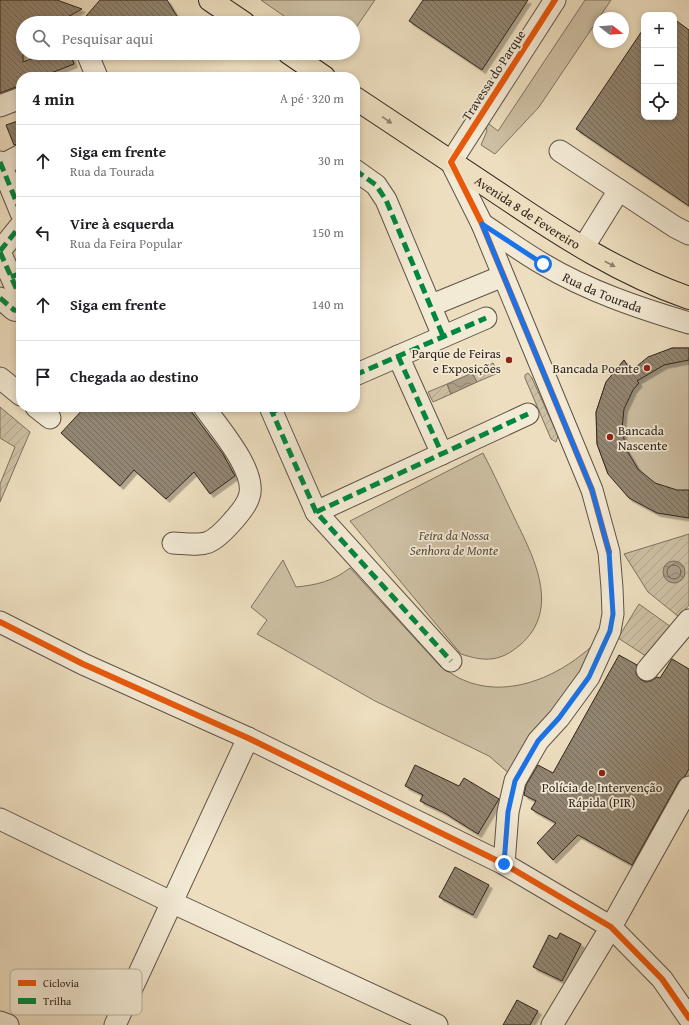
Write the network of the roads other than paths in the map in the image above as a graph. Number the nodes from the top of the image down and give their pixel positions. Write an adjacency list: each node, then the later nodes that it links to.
1 (210, 0): 3 (main road)
2 (555, 0): 11 (street, Travessa do Parque)
3 (234, 16)
4 (298, 60): 5 (main road)
5 (316, 72)
6 (16, 100): 8 (street)
7 (360, 101): 11 (main road, Avenida 8 de Fevereiro, one-way to 11)
8 (0, 106)
9 (560, 150): 14 (street)
10 (16, 157): 12 (street)
11 (451, 162): 16 (street); 19 (main road, Avenida 8 de Fevereiro)
12 (0, 164): 15 (street)
13 (360, 173): 25 (street)
14 (619, 190): 18 (street); 19 (street)
15 (16, 201)
16 (482, 224): 22 (street); 28 (street, Rua da Tourada)
17 (16, 231): 20 (street)
18 (689, 234)
19 (583, 248): 24 (main road, Avenida 8 de Fevereiro, one-way to 24)
20 (0, 251): 21 (street)
21 (16, 275)
22 (503, 276): 25 (street); 45 (street)
23 (0, 298): 26 (street)
24 (689, 298)
25 (432, 305): 29 (street)
26 (16, 310)
27 (486, 318): 29 (street)
28 (689, 323)
29 (443, 336): 30 (street)
30 (398, 356): 31 (street); 35 (street)
31 (360, 373)
32 (208, 412): 37 (street)
33 (276, 412): 36 (street)
34 (528, 414): 35 (street)
35 (442, 454): 36 (street)
36 (316, 512): 40 (street)
37 (173, 543)
38 (689, 620): 41 (street)
39 (0, 622): 42 (street)
40 (450, 661)
41 (647, 670)
42 (248, 738): 45 (street); 46 (street)
43 (687, 797): 47 (street)
44 (0, 819): 46 (street)
45 (504, 864): 47 (street)
46 (171, 902): 48 (street); 54 (street)
47 (611, 927): 50 (street); 55 (street)
48 (140, 969)
49 (120, 1015): 53 (street)
50 (689, 1018)
51 (0, 1022): 52 (street)
52 (8, 1025)
53 (115, 1025)
54 (437, 1025)
55 (552, 1025)

